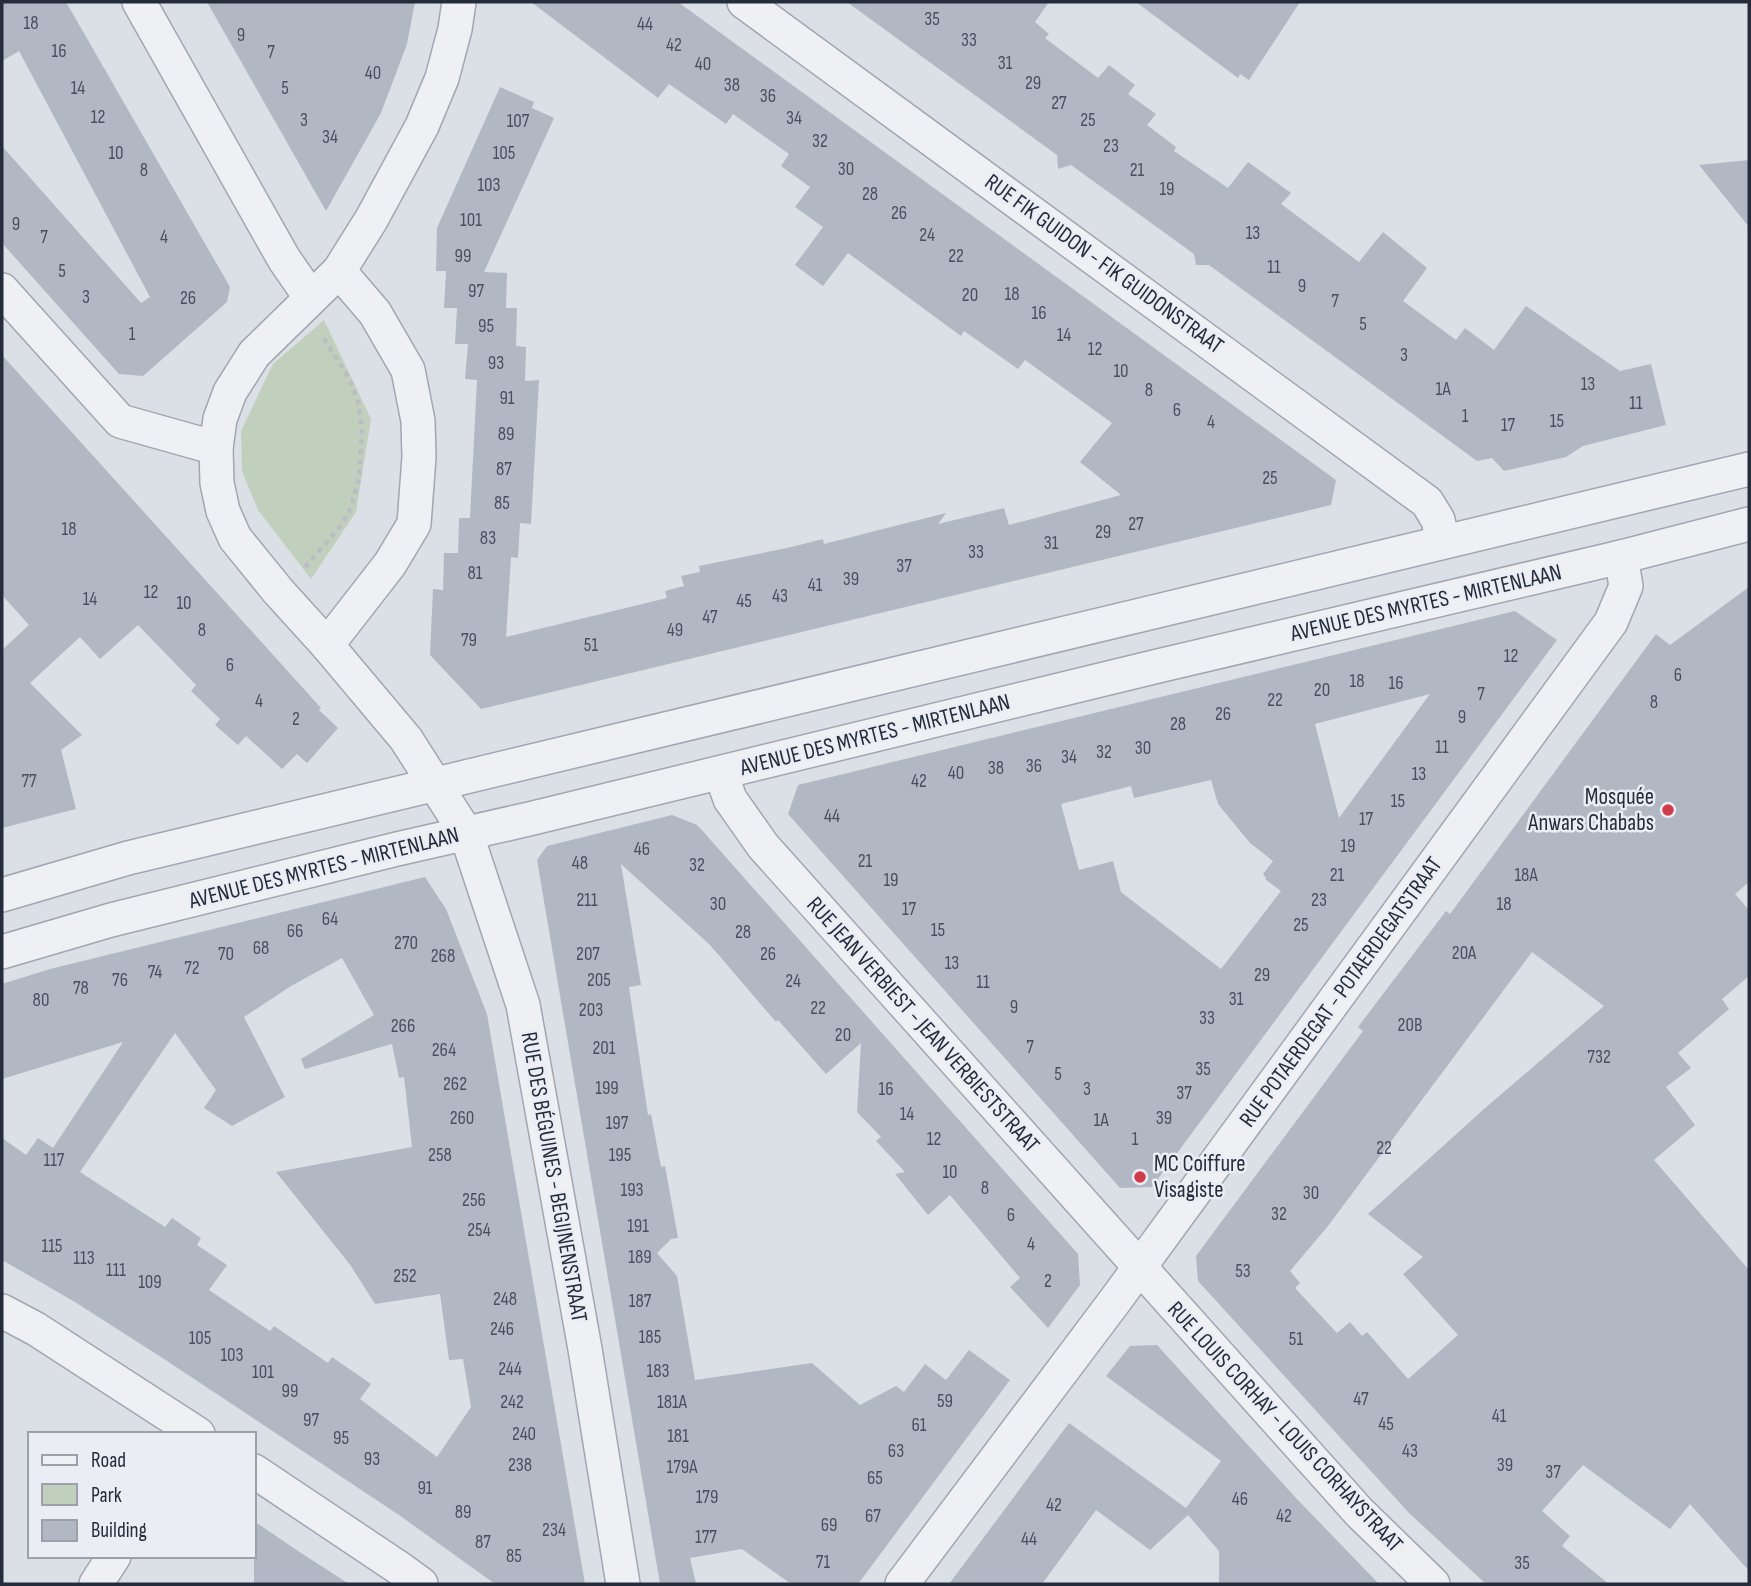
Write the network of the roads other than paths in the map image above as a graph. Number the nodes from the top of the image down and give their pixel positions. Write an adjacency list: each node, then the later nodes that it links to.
1 (139, 2): 6 (street)
2 (459, 2): 4 (street, RUE DES BÉGUINES - BEGIJNENSTRAAT)
3 (744, 2): 10 (street, RUE FIK GUIDON - FIK GUIDONSTRAAT)
4 (339, 271): 6 (street, RUE DES BÉGUINES - BEGIJNENSTRAAT); 12 (street)
5 (2, 290): 7 (street)
6 (311, 298): 7 (street, RUE DES BÉGUINES - BEGIJNENSTRAAT)
7 (216, 448): 12 (street, RUE DES BÉGUINES - BEGIJNENSTRAAT)
8 (1749, 469): 10 (street)
9 (1749, 523): 11 (street, AVENUE DES MYRTES - MIRTENLAAN)
10 (1443, 542): 14 (street)
11 (1620, 557): 13 (street, AVENUE DES MYRTES - MIRTENLAAN); 18 (street, RUE POTAERDEGAT - POTAERDEGATSTRAAT)
12 (327, 645): 14 (street, RUE DES BÉGUINES - BEGIJNENSTRAAT)
13 (721, 773): 15 (street, AVENUE DES MYRTES - MIRTENLAAN); 18 (street, RUE JEAN VERBIEST - JEAN VERBIESTSTRAAT)
14 (435, 784): 15 (street, RUE DES BÉGUINES - BEGIJNENSTRAAT); 16 (street)
15 (466, 833): 17 (street, AVENUE DES MYRTES - MIRTENLAAN); 25 (street, RUE DES BÉGUINES - BEGIJNENSTRAAT)
16 (2, 895)
17 (2, 952)
18 (1139, 1268): 26 (street, RUE POTAERDEGAT - POTAERDEGATSTRAAT); 27 (street, RUE LOUIS CORHAY - LOUIS CORHAYSTRAAT)
19 (2, 1311): 20 (street)
20 (193, 1432)
21 (256, 1472): 24 (street)
22 (113, 1558): 23 (street)
23 (96, 1584)
24 (421, 1584)
25 (624, 1584)
26 (902, 1584)
27 (1433, 1584)

